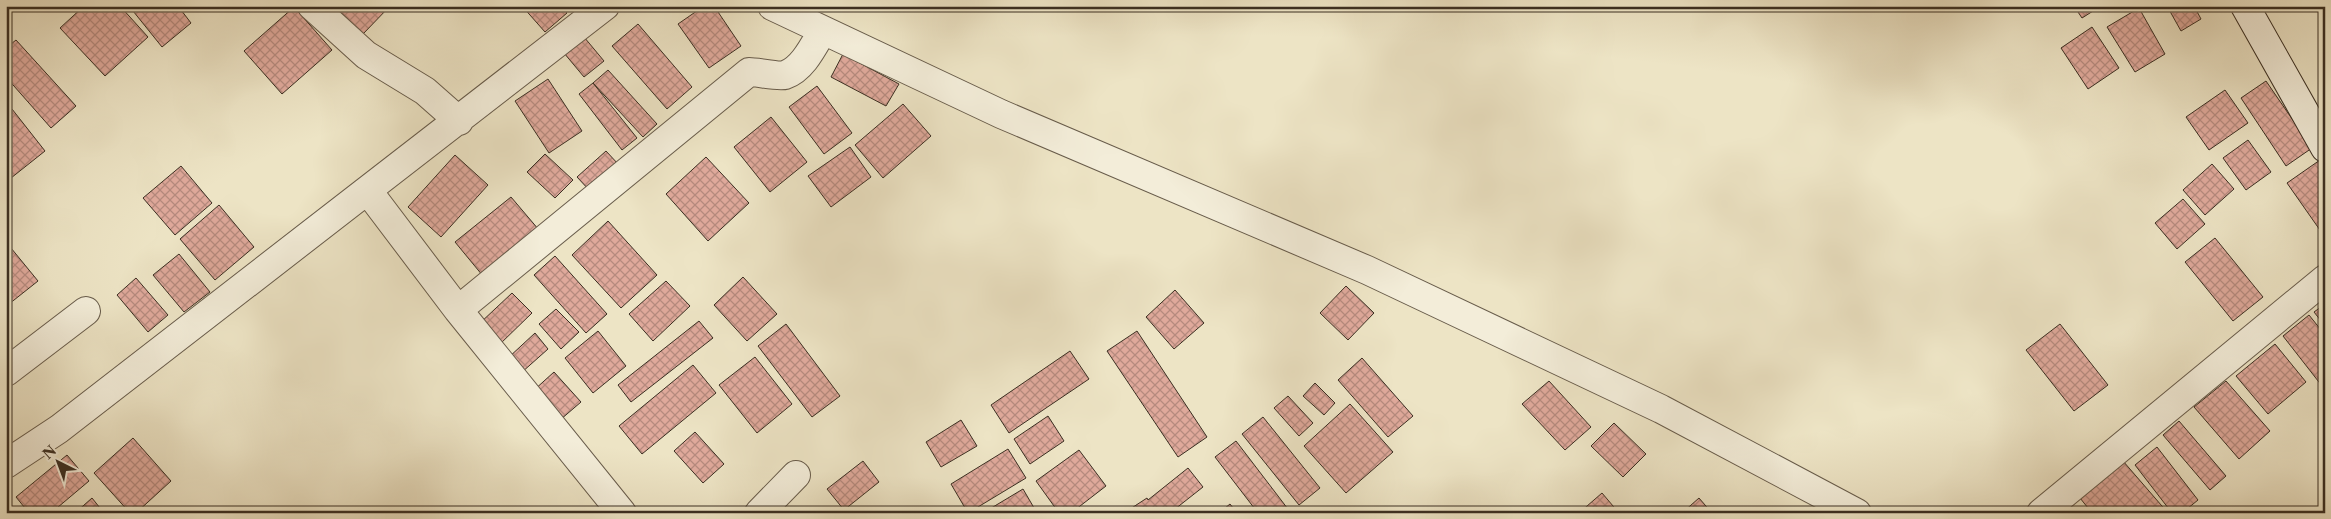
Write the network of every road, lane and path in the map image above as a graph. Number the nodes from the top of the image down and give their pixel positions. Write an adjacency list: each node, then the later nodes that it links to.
1 (312, 6): 6 (street)
2 (605, 6): 6 (street)
3 (772, 6): 5 (street)
4 (2245, 6): 7 (street)
5 (823, 30): 11 (street); 17 (street)
6 (459, 121): 8 (street)
7 (2325, 148)
8 (368, 191): 11 (street); 13 (street)
9 (2325, 278): 18 (street)
10 (86, 310): 12 (street)
11 (458, 310): 15 (street)
12 (6, 372)
13 (6, 464)
14 (796, 475): 16 (street)
15 (622, 513)
16 (759, 513)
17 (1857, 513)
18 (2041, 513)

